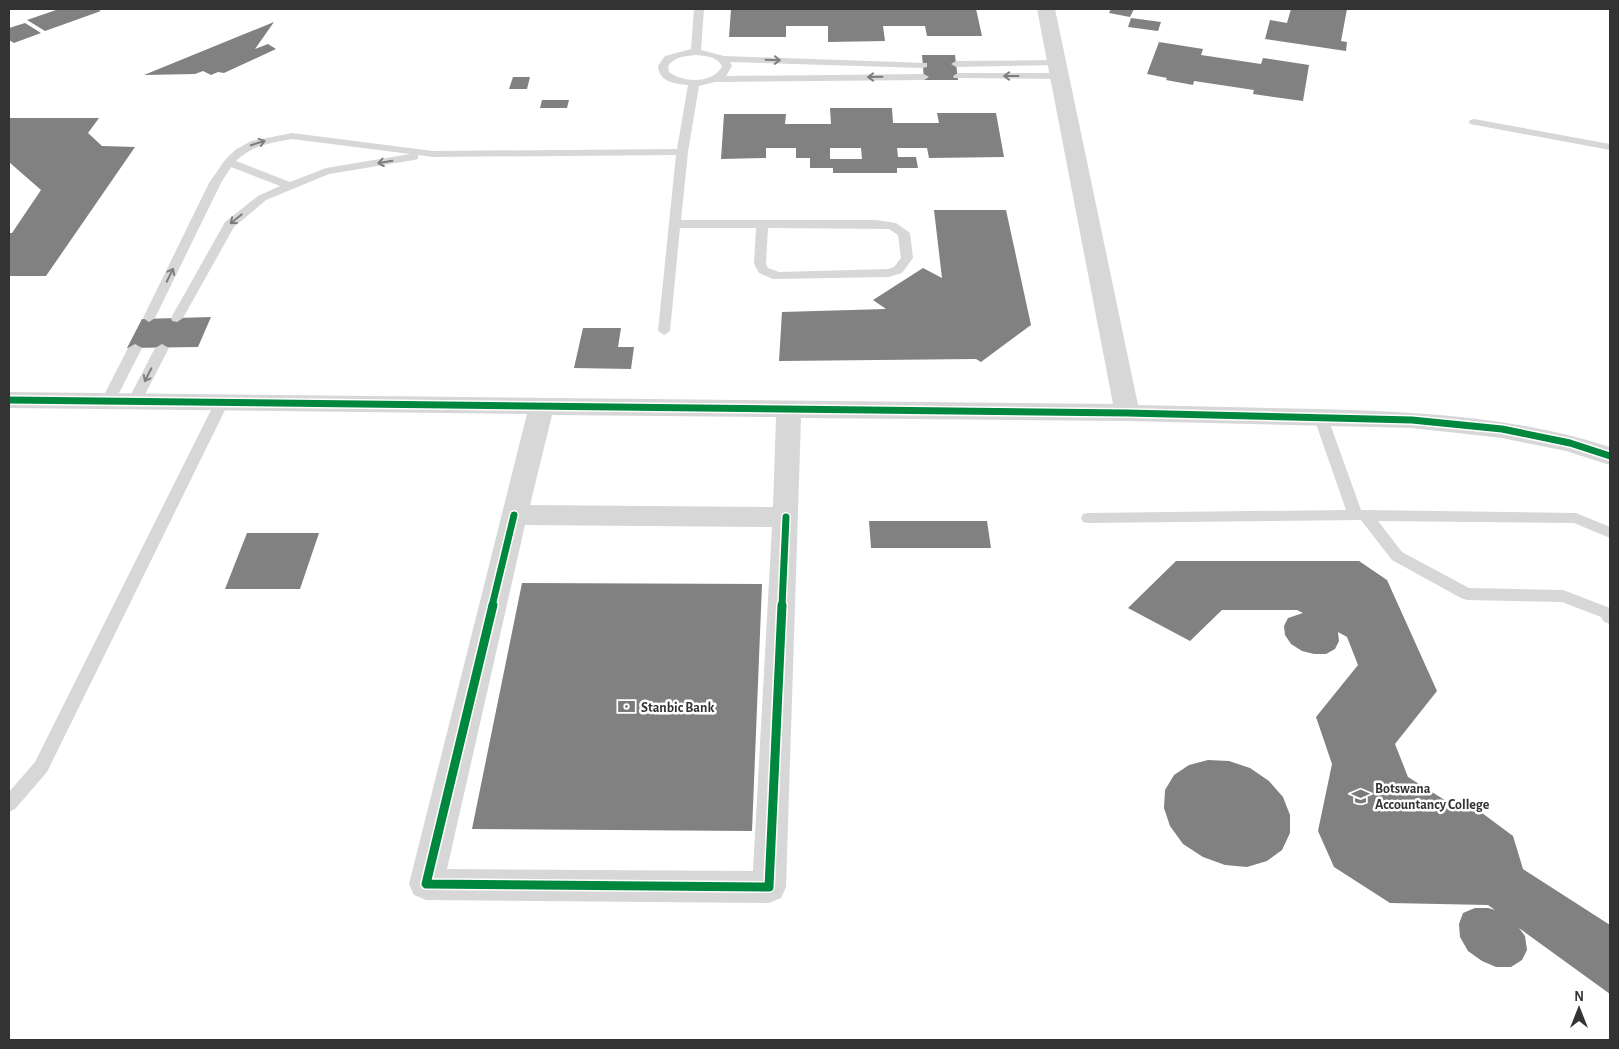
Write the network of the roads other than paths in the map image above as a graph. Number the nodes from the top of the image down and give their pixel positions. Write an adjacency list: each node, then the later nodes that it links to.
1 (699, 9): 3 (lane)
2 (1046, 9): 7 (street)
3 (696, 52): 4 (lane); 11 (lane)
4 (724, 59): 5 (lane, one-way to 5); 10 (lane)
5 (923, 64)
6 (956, 64): 7 (lane)
7 (1058, 70): 8 (lane, one-way to 8); 31 (street)
8 (958, 76)
9 (924, 77): 10 (lane, one-way to 10)
10 (716, 79): 11 (lane)
11 (694, 83): 14 (lane)
12 (1474, 122): 13 (lane)
13 (1610, 147)
14 (682, 152): 15 (lane); 18 (lane)
15 (433, 154): 16 (lane, one-way to 15); 17 (lane, one-way to 17)
16 (229, 162): 17 (lane); 20 (lane, one-way to 16)
17 (290, 186): 21 (lane, one-way to 21)
18 (675, 224): 19 (lane); 22 (lane)
19 (762, 224): 19 (lane)
20 (149, 318)
21 (177, 318)
22 (664, 331)
23 (135, 348): 26 (lane)
24 (162, 348): 27 (lane, one-way to 27)
25 (9, 400): 26 (street)
26 (108, 401): 27 (street)
27 (134, 402): 28 (street)
28 (222, 402): 29 (street); 40 (lane)
29 (542, 406): 30 (street); 34 (street)
30 (789, 409): 31 (street); 36 (street)
31 (1127, 413): 32 (street)
32 (1321, 418): 33 (street); 35 (lane)
33 (1610, 456)
34 (514, 515): 36 (street); 36 (street)
35 (1360, 515): 37 (lane); 38 (lane); 39 (lane)
36 (786, 517)
37 (1088, 518)
38 (1610, 533)
39 (1610, 618)
40 (9, 804)

